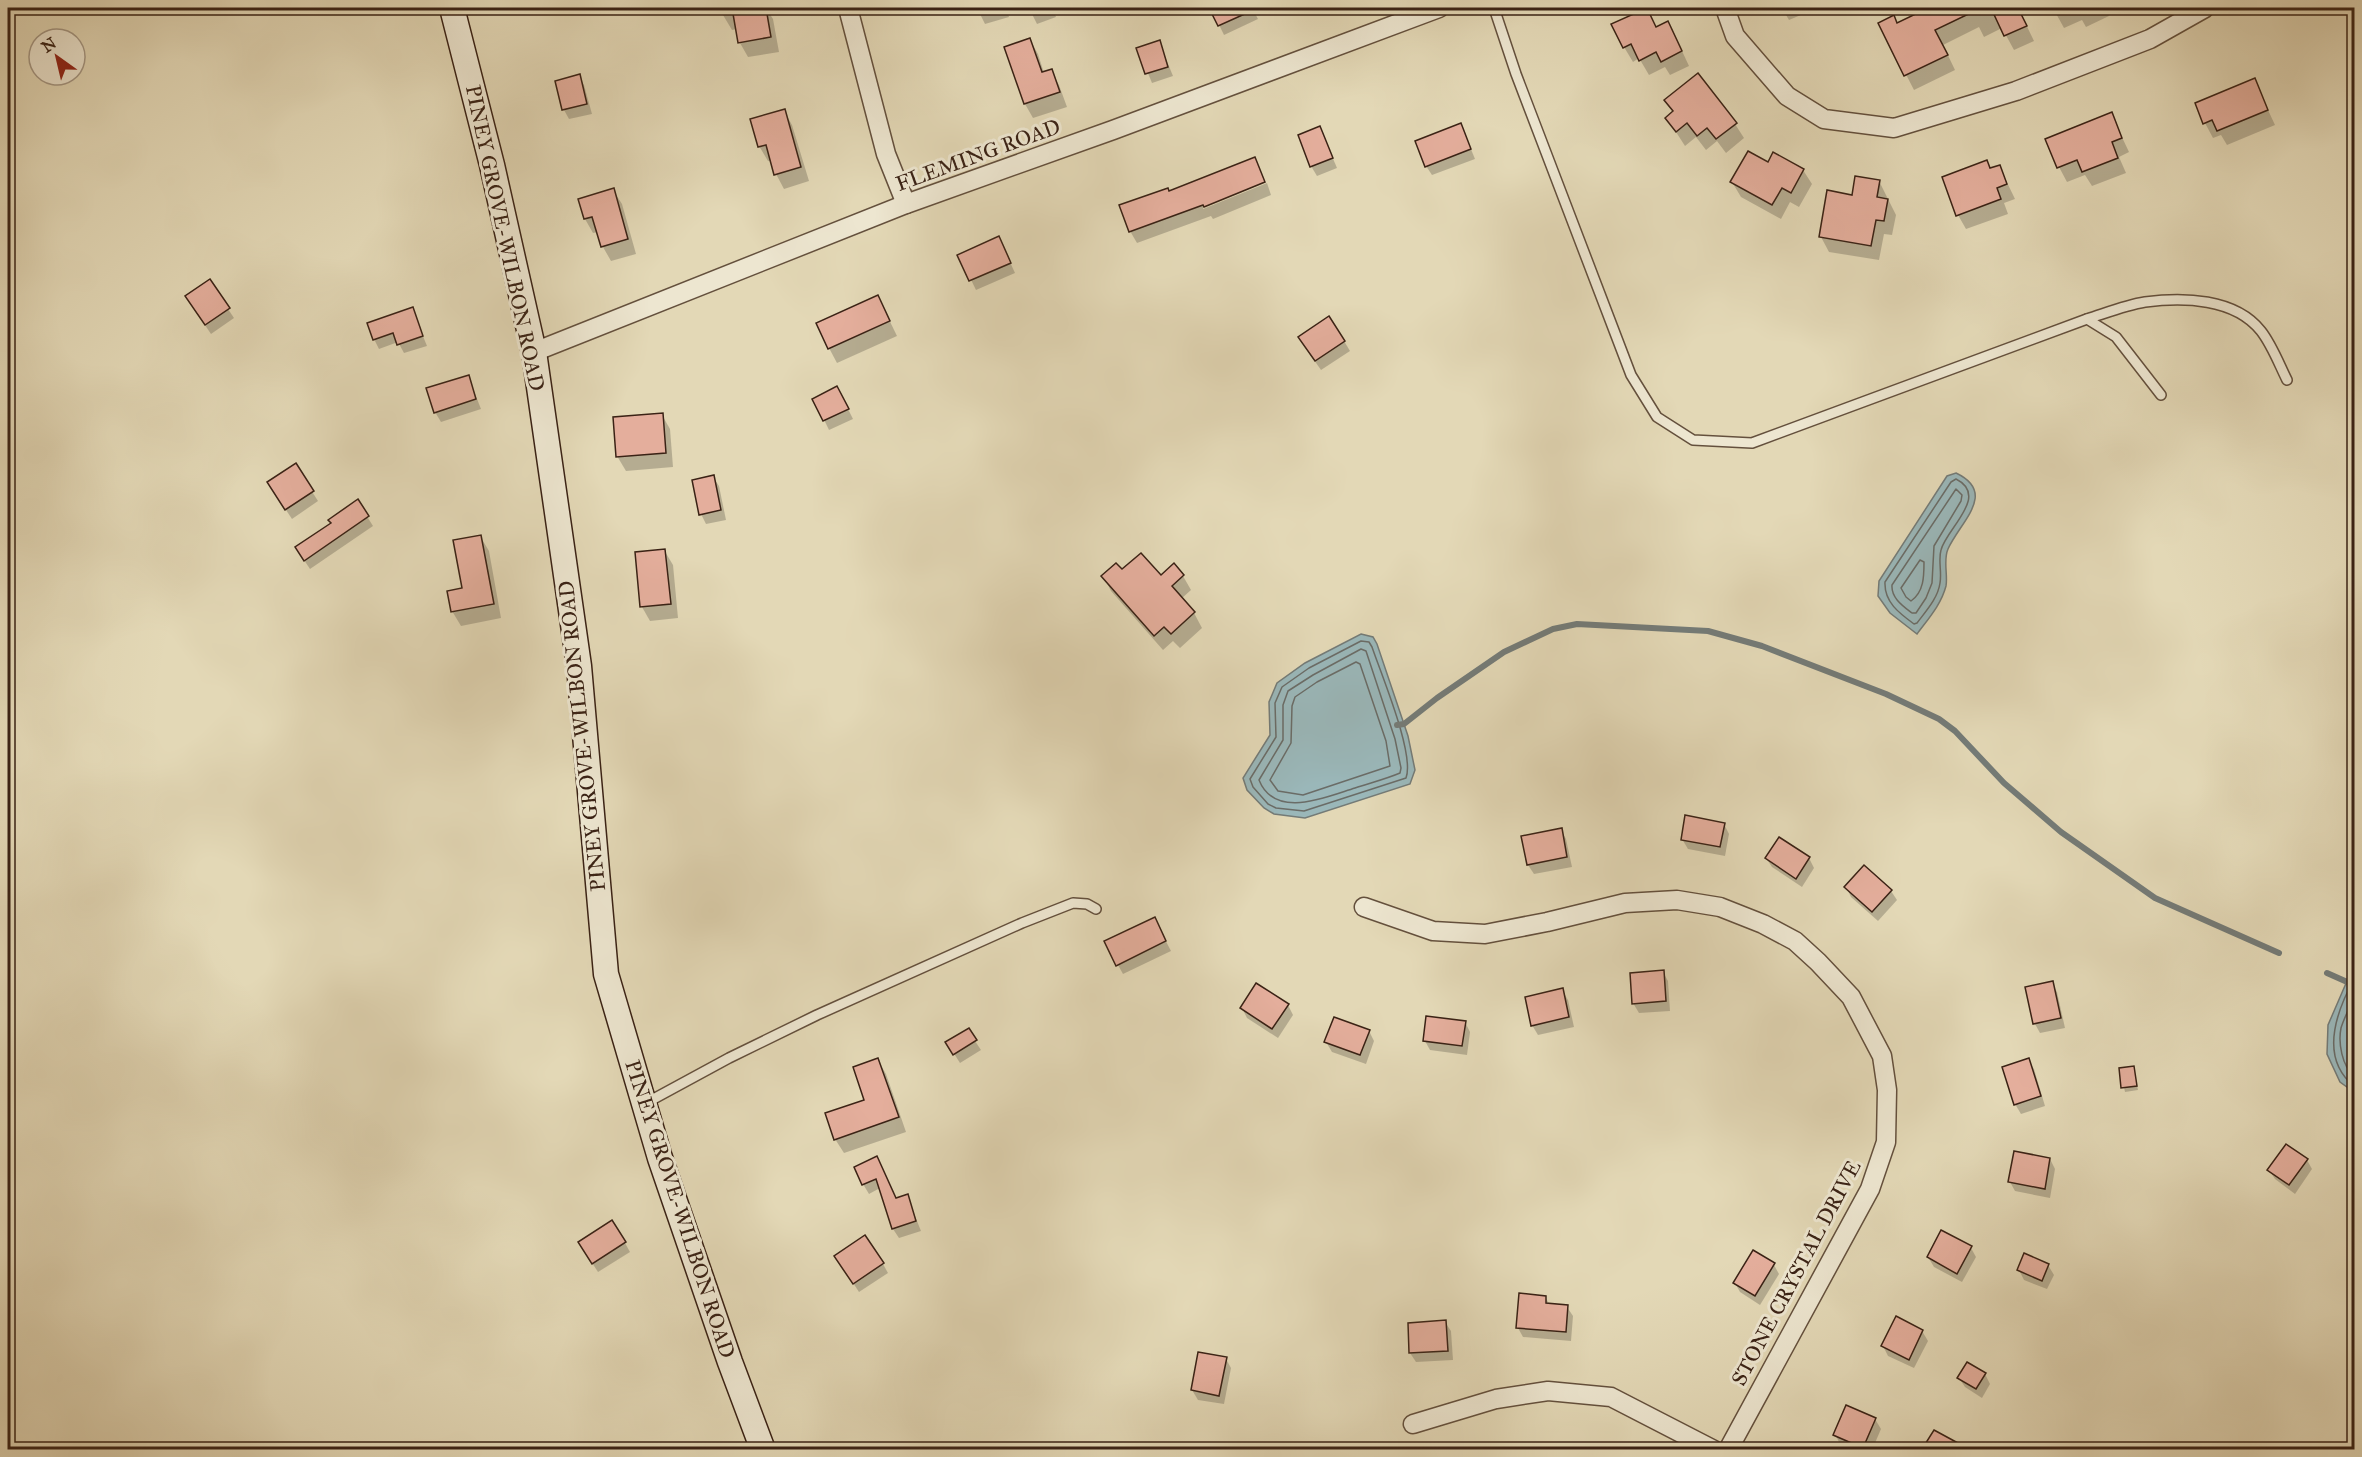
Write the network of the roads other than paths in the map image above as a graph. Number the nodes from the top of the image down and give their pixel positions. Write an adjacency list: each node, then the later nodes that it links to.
1 (452, 8): 9 (street, PINEY GROVE-WILBON ROAD)
2 (848, 8): 7 (street)
3 (1439, 8): 7 (street, FLEMING ROAD)
4 (1494, 8): 8 (lane)
5 (1725, 8): 6 (street)
6 (2205, 8)
7 (906, 204): 9 (street, FLEMING ROAD)
8 (2087, 318): 10 (lane); 11 (lane)
9 (534, 352): 14 (street, PINEY GROVE-WILBON ROAD)
10 (2287, 380)
11 (2161, 395)
12 (1364, 907): 18 (street, STONE CRYSTAL DRIVE)
13 (1096, 909): 14 (lane)
14 (644, 1104): 16 (street, PINEY GROVE-WILBON ROAD)
15 (1413, 1424): 17 (street)
16 (763, 1449)
17 (1714, 1449)
18 (1728, 1449)

